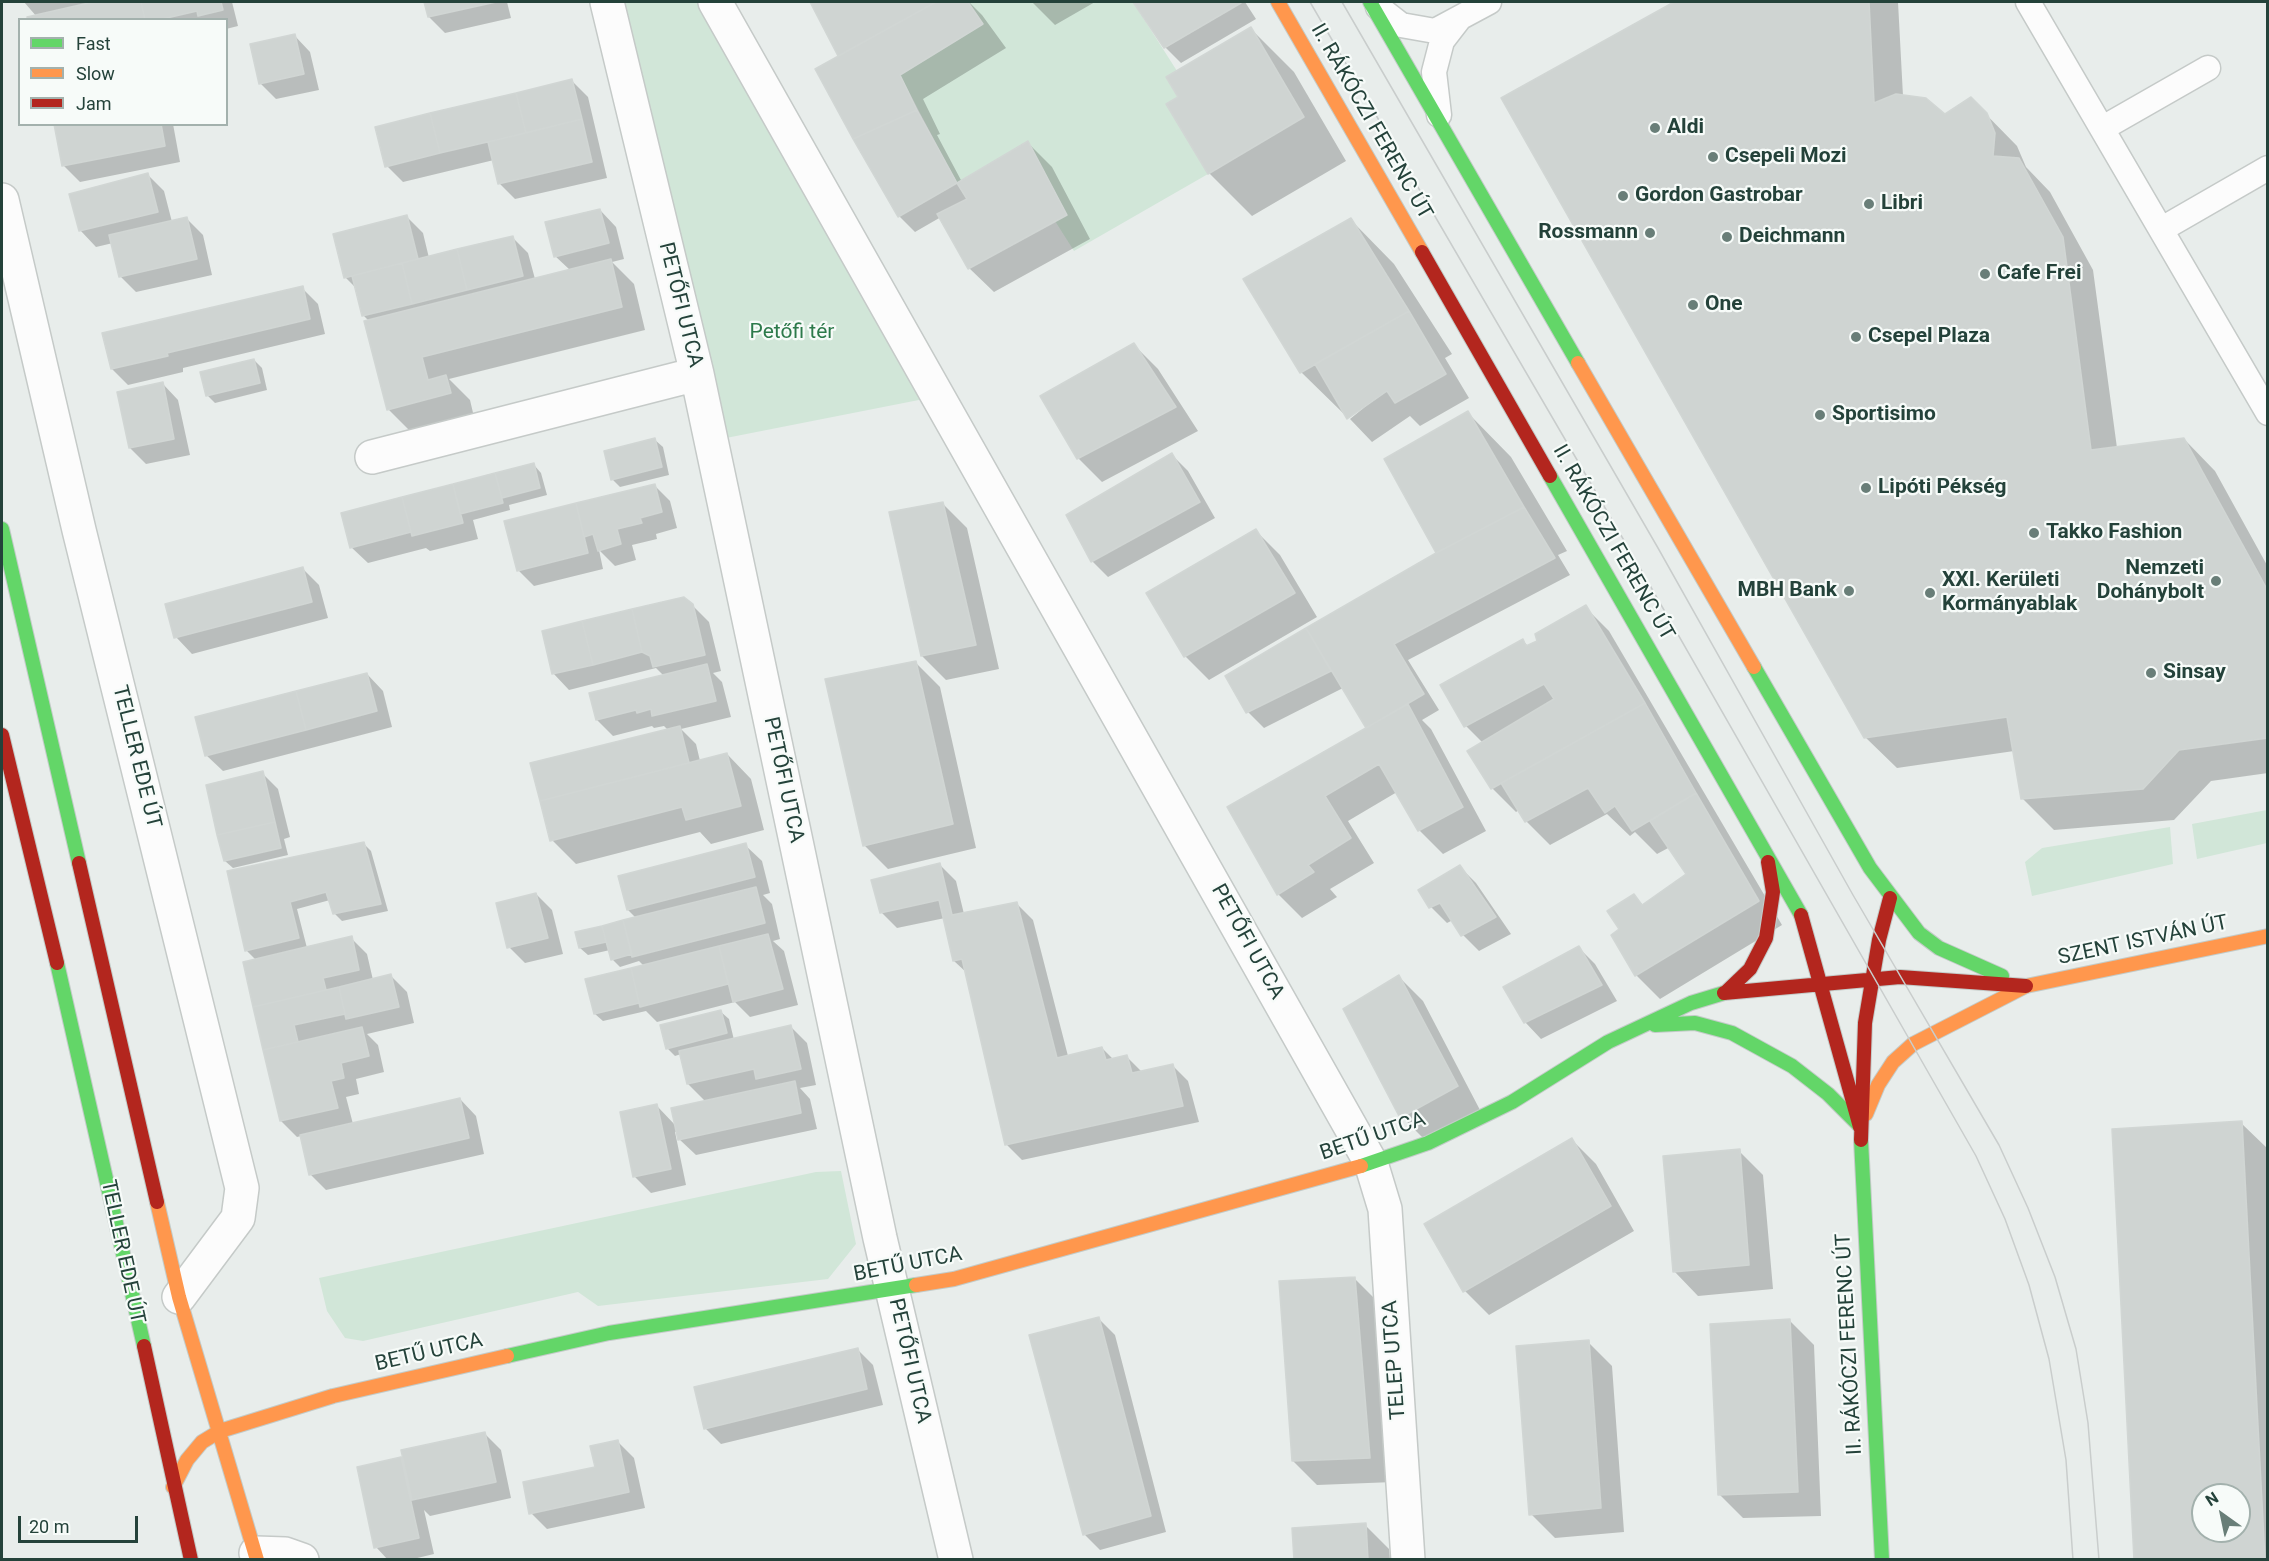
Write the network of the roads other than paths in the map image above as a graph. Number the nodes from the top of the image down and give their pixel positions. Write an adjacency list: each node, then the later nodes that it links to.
1 (607, 2): 14 (street, PETŐFI UTCA)
2 (715, 2): 28 (street, PETŐFI UTCA)
3 (1278, 2): 19 (main road, II. RÁKÓCZI FERENC ÚT)
4 (1371, 2): 7 (lane); 9 (main road)
5 (1489, 2): 7 (lane)
6 (2028, 2): 10 (lane)
7 (1461, 17): 9 (lane)
8 (2208, 68): 10 (lane)
9 (1440, 120): 20 (main road)
10 (2103, 128): 13 (lane)
11 (2268, 168): 13 (lane)
12 (2, 200): 30 (street, TELLER EDE ÚT)
13 (2162, 229): 15 (lane)
14 (697, 374): 16 (street); 29 (street, PETŐFI UTCA)
15 (2268, 413)
16 (372, 457)
17 (2, 529): 30 (main road, TELLER EDE ÚT)
18 (2, 735): 32 (main road, TELLER EDE ÚT)
19 (1766, 852): 23 (main road, II. RÁKÓCZI FERENC ÚT); 25 (main road)
20 (1890, 898): 22 (main road, II. RÁKÓCZI FERENC ÚT); 24 (main road)
21 (2268, 936): 24 (main road, SZENT ISTVÁN ÚT)
22 (1874, 978): 23 (main road, BETŰ UTCA); 24 (main road, SZENT ISTVÁN ÚT); 27 (main road, II. RÁKÓCZI FERENC ÚT)
23 (1821, 982): 25 (main road, BETŰ UTCA); 27 (main road, II. RÁKÓCZI FERENC ÚT)
24 (2026, 986): 27 (main road, SZENT ISTVÁN ÚT)
25 (1726, 992): 26 (main road, BETŰ UTCA)
26 (1644, 1025): 27 (main road, BETŰ UTCA); 28 (main road, BETŰ UTCA)
27 (1860, 1127): 38 (main road, II. RÁKÓCZI FERENC ÚT)
28 (1371, 1163): 29 (main road, BETŰ UTCA); 37 (street, TELEP UTCA)
29 (892, 1291): 31 (main road, BETŰ UTCA); 36 (street, PETŐFI UTCA)
30 (179, 1297): 31 (main road, TELLER EDE ÚT)
31 (220, 1431): 32 (main road, BETŰ UTCA); 33 (main road, TELLER EDE ÚT)
32 (173, 1487): 34 (main road, TELLER EDE ÚT)
33 (256, 1556): 35 (street, TELLER EDE ÚT)
34 (191, 1560)
35 (302, 1560)
36 (956, 1560)
37 (1408, 1560)
38 (1882, 1560)

